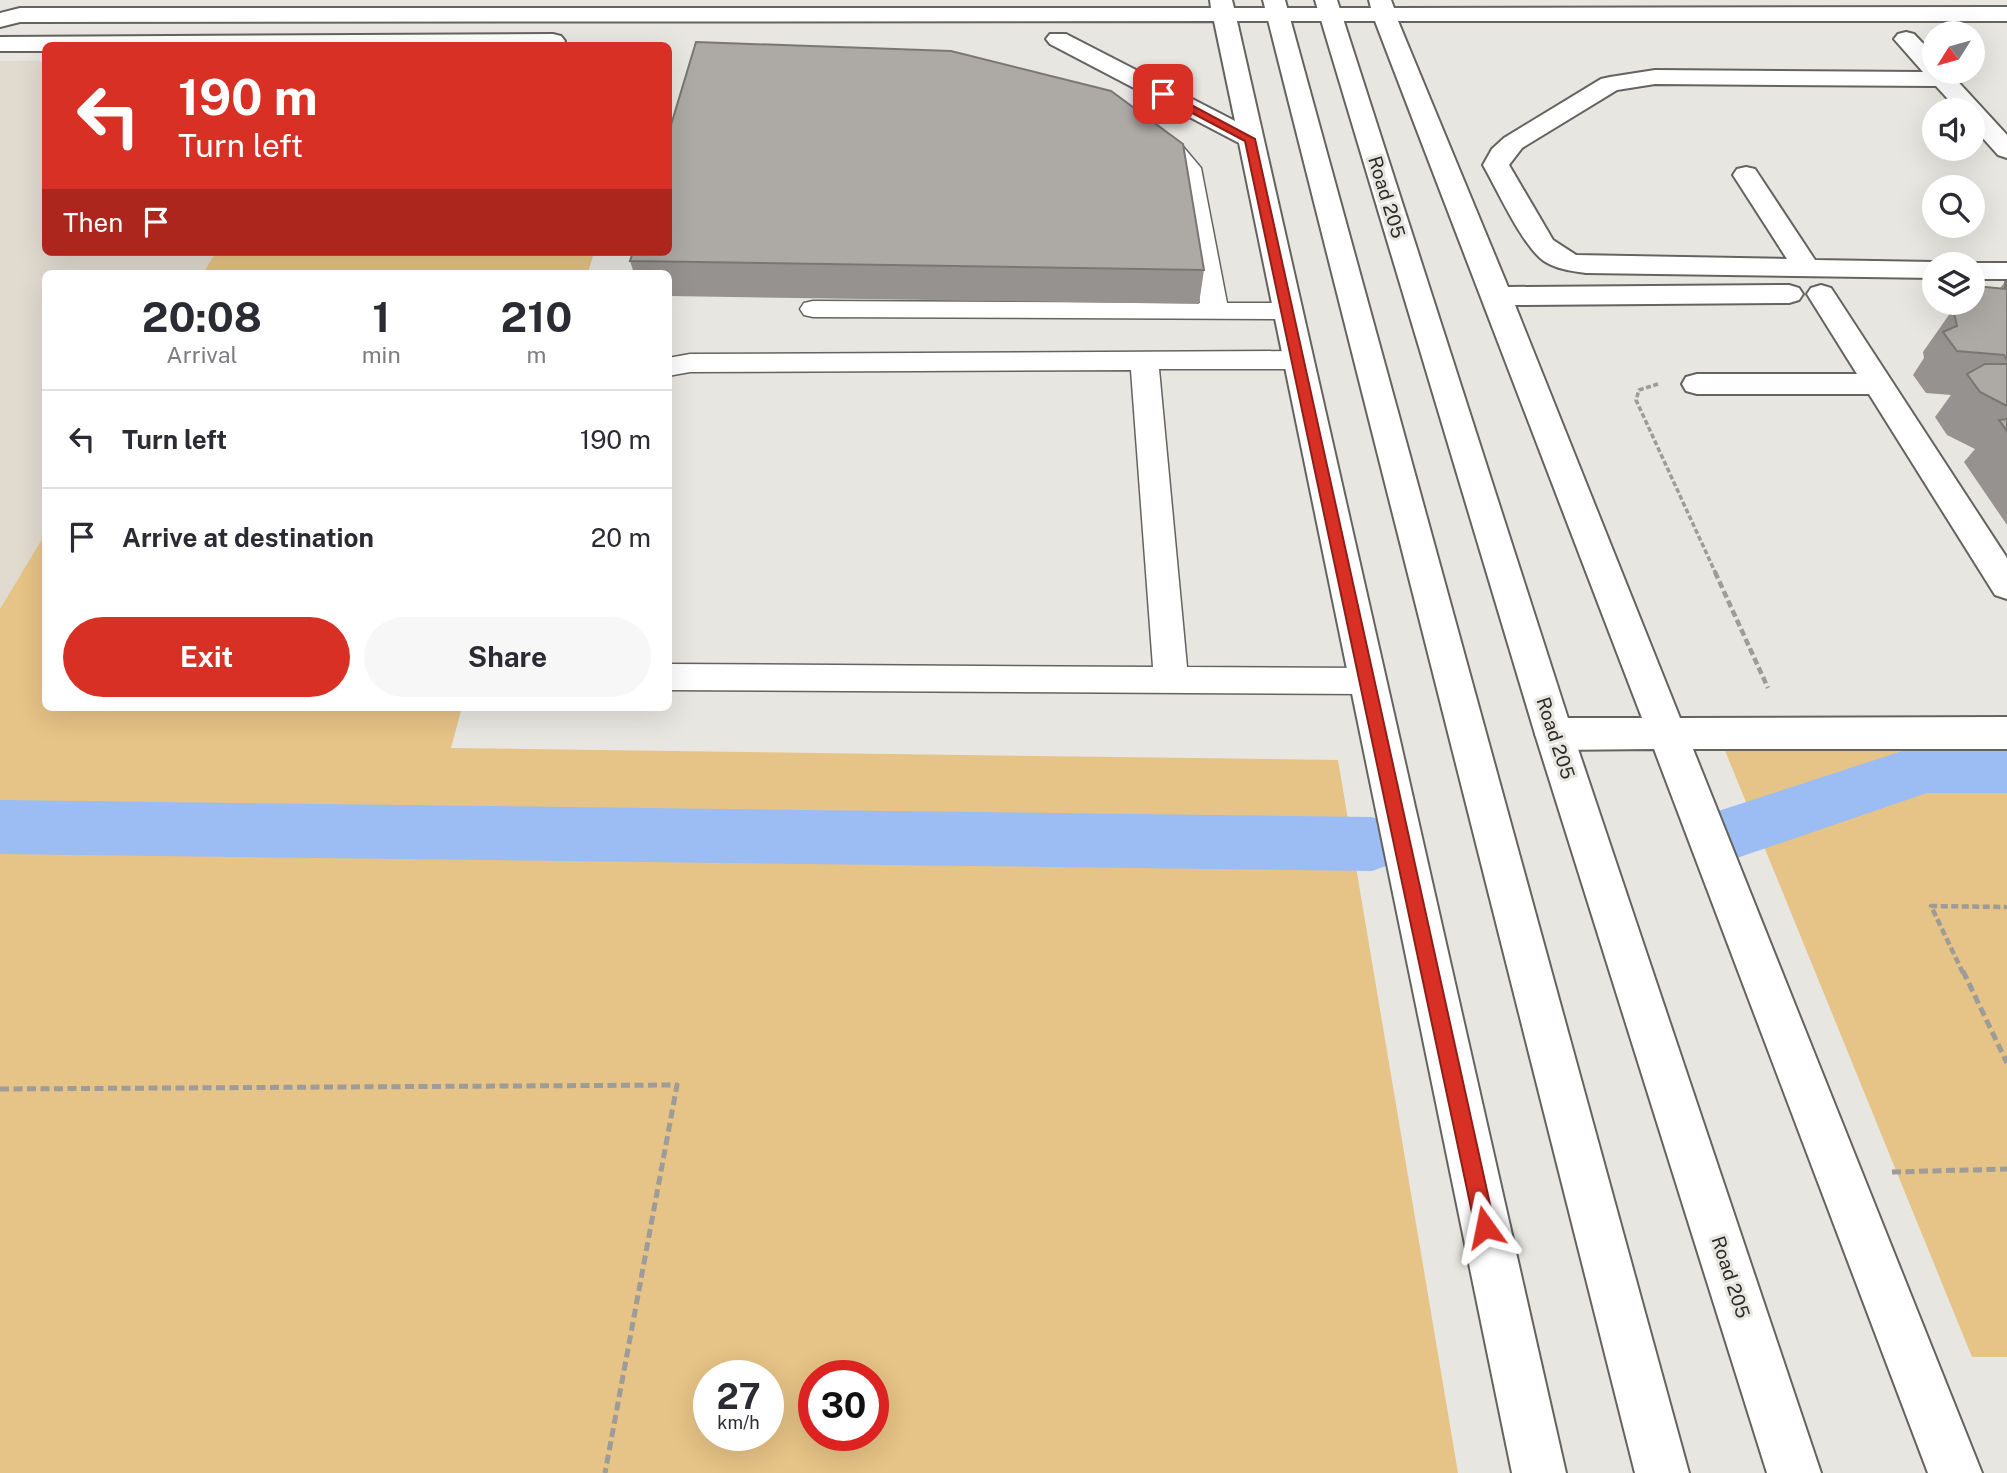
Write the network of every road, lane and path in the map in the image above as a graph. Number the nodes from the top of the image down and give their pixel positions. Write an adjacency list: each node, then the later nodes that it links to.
1 (1062, 0): 6 (street)
2 (797, 6): 4 (street); 6 (street); 12 (street)
3 (301, 7): 4 (street); 9 (street); 20 (street)
4 (343, 7): 21 (street)
5 (1957, 7): 7 (street); 10 (street)
6 (1028, 13): 11 (street)
7 (2007, 14)
8 (1331, 18): 10 (street); 11 (street); 54 (street, Road 205)
9 (0, 20)
10 (1394, 23): 40 (street)
11 (1248, 25): 30 (street); 64 (street)
12 (790, 39)
13 (1032, 39): 14 (street)
14 (1058, 39): 15 (street); 30 (street)
15 (1111, 39)
16 (1878, 39): 17 (street)
17 (1906, 39): 18 (street); 24 (street)
18 (1922, 39)
19 (570, 40): 21 (street)
20 (278, 42): 21 (street)
21 (322, 42)
22 (0, 44): 23 (street)
23 (42, 44)
24 (1922, 56)
25 (1922, 73): 36 (street)
26 (1948, 84): 27 (street)
27 (1960, 98)
28 (1126, 121): 42 (lane)
29 (1985, 125): 31 (street)
30 (1250, 139): 43 (street)
31 (2007, 149)
32 (1746, 174): 36 (street)
33 (1922, 271): 36 (street)
34 (1985, 271): 35 (street)
35 (2007, 271)
36 (1813, 281): 37 (street); 40 (street); 48 (street)
37 (1922, 293)
38 (1985, 294): 39 (street)
39 (2007, 294)
40 (1497, 296): 55 (street)
41 (814, 309): 42 (lane)
42 (1215, 311): 43 (lane)
43 (1287, 311): 45 (street)
44 (1144, 360): 45 (lane); 46 (lane); 51 (lane)
45 (1297, 360): 52 (street)
46 (672, 366)
47 (1698, 384): 48 (street); 56 (path)
48 (1878, 384): 49 (street)
49 (2007, 586)
50 (672, 677): 51 (lane)
51 (1171, 680): 52 (lane)
52 (1367, 681): 63 (street)
53 (2007, 733): 56 (street)
54 (1554, 734): 55 (street); 65 (street, Road 205)
55 (1667, 734): 56 (street); 61 (street)
56 (1788, 734)
57 (2007, 907): 58 (path)
58 (2007, 1063)
59 (0, 1089): 62 (path)
60 (2007, 1169): 61 (path)
61 (1837, 1173): 66 (street)
62 (605, 1473)
63 (1539, 1473)
64 (1662, 1473)
65 (1794, 1473)
66 (1955, 1473)

